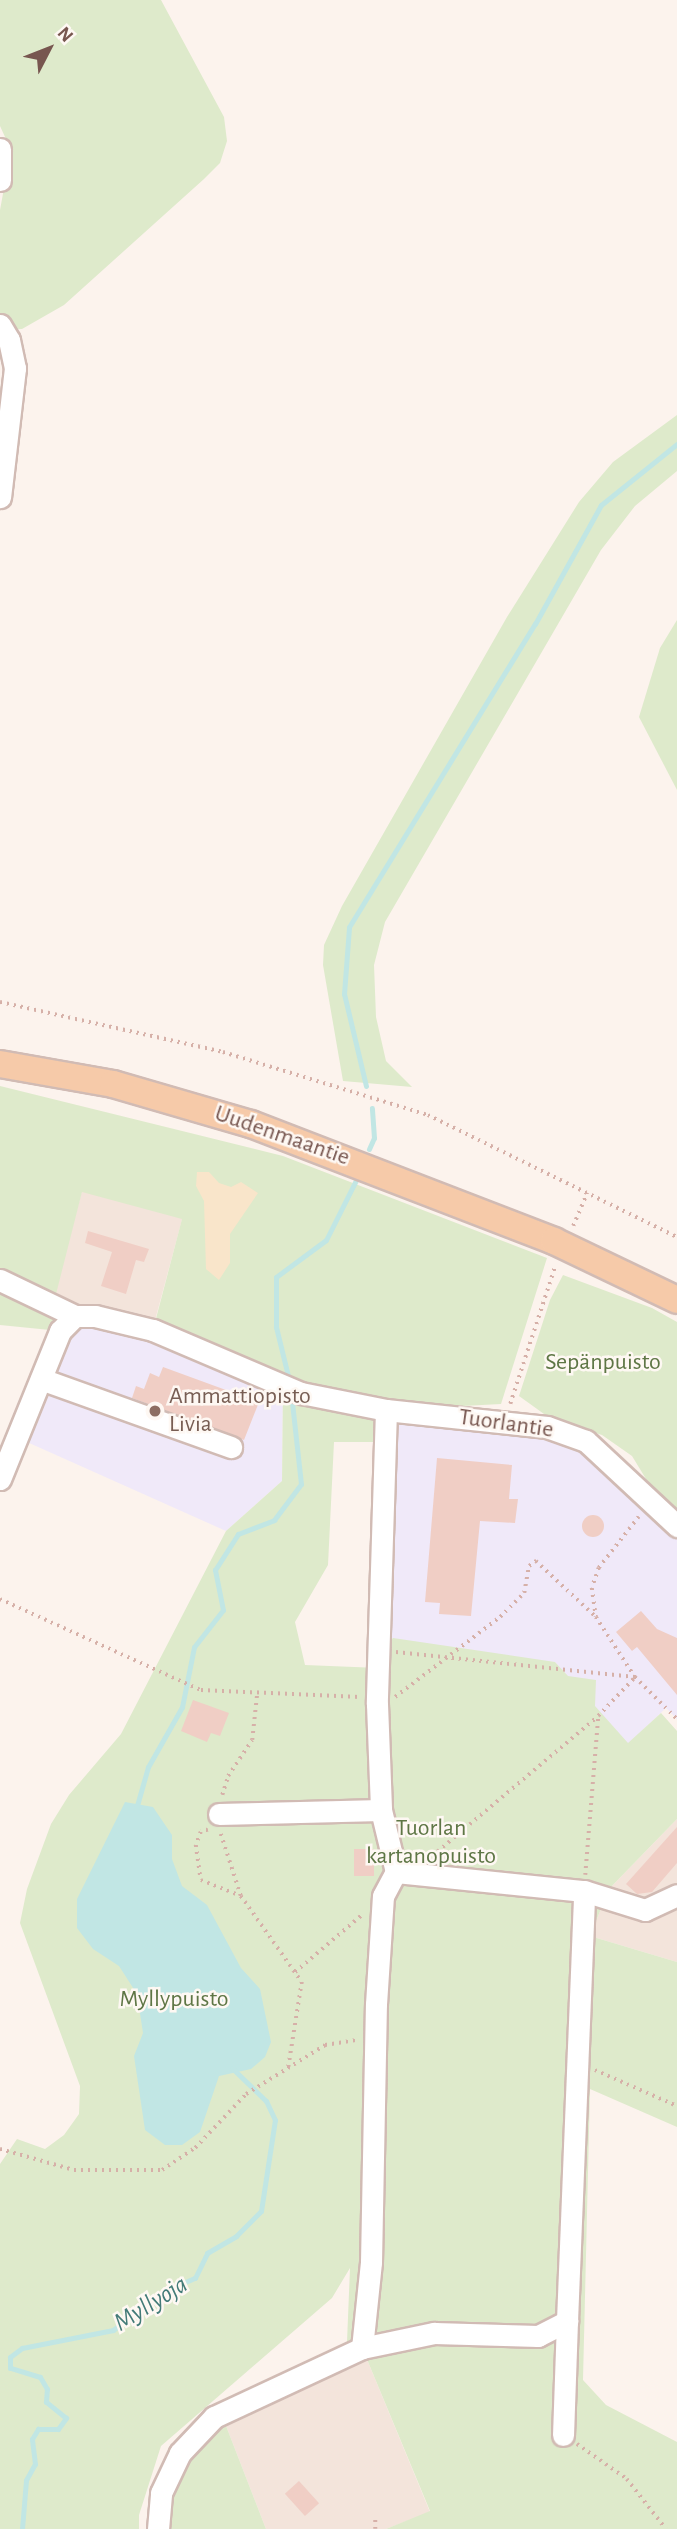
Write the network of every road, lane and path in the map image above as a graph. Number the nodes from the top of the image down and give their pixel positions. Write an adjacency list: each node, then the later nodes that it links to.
1 (0, 149): 2 (street)
2 (0, 180)
3 (0, 325): 4 (street)
4 (0, 497)
5 (0, 1002): 7 (path)
6 (0, 1065): 9 (main road, Uudenmaantie)
7 (586, 1193): 8 (path); 9 (path)
8 (677, 1237)
9 (560, 1245): 11 (main road, Uudenmaantie); 15 (path)
10 (0, 1280): 12 (street, Tuorlantie)
11 (677, 1300)
12 (75, 1316): 13 (street); 14 (street, Tuorlantie)
13 (41, 1379): 16 (street); 17 (street)
14 (386, 1410): 15 (street, Tuorlantie); 22 (street)
15 (505, 1421): 18 (street, Tuorlantie)
16 (231, 1447)
17 (0, 1479)
18 (651, 1501): 19 (street, Tuorlantie); 21 (path)
19 (677, 1526)
20 (0, 1599): 25 (path)
21 (596, 1617): 23 (path); 24 (path)
22 (380, 1651): 23 (path); 26 (street)
23 (451, 1656): 24 (path); 26 (path)
24 (635, 1677): 27 (path); 28 (path)
25 (257, 1693): 26 (path); 30 (path)
26 (377, 1704): 29 (street)
27 (598, 1716): 31 (path); 32 (path)
28 (677, 1719)
29 (381, 1810): 30 (street); 31 (street)
30 (219, 1814)
31 (396, 1872): 32 (street); 35 (street)
32 (584, 1891): 33 (street); 38 (street)
33 (677, 1895)
34 (241, 1896): 34 (path); 36 (path)
35 (383, 1896): 36 (path); 37 (street)
36 (295, 1972): 39 (path)
37 (375, 2038): 39 (path); 43 (street)
38 (577, 2062): 40 (path); 42 (street)
39 (288, 2070): 41 (path)
40 (677, 2106)
41 (0, 2149)
42 (567, 2321): 43 (street); 44 (street)
43 (362, 2348): 46 (street)
44 (563, 2435): 48 (path)
45 (375, 2517): 47 (path)
46 (158, 2529)
47 (375, 2529)
48 (666, 2529)

